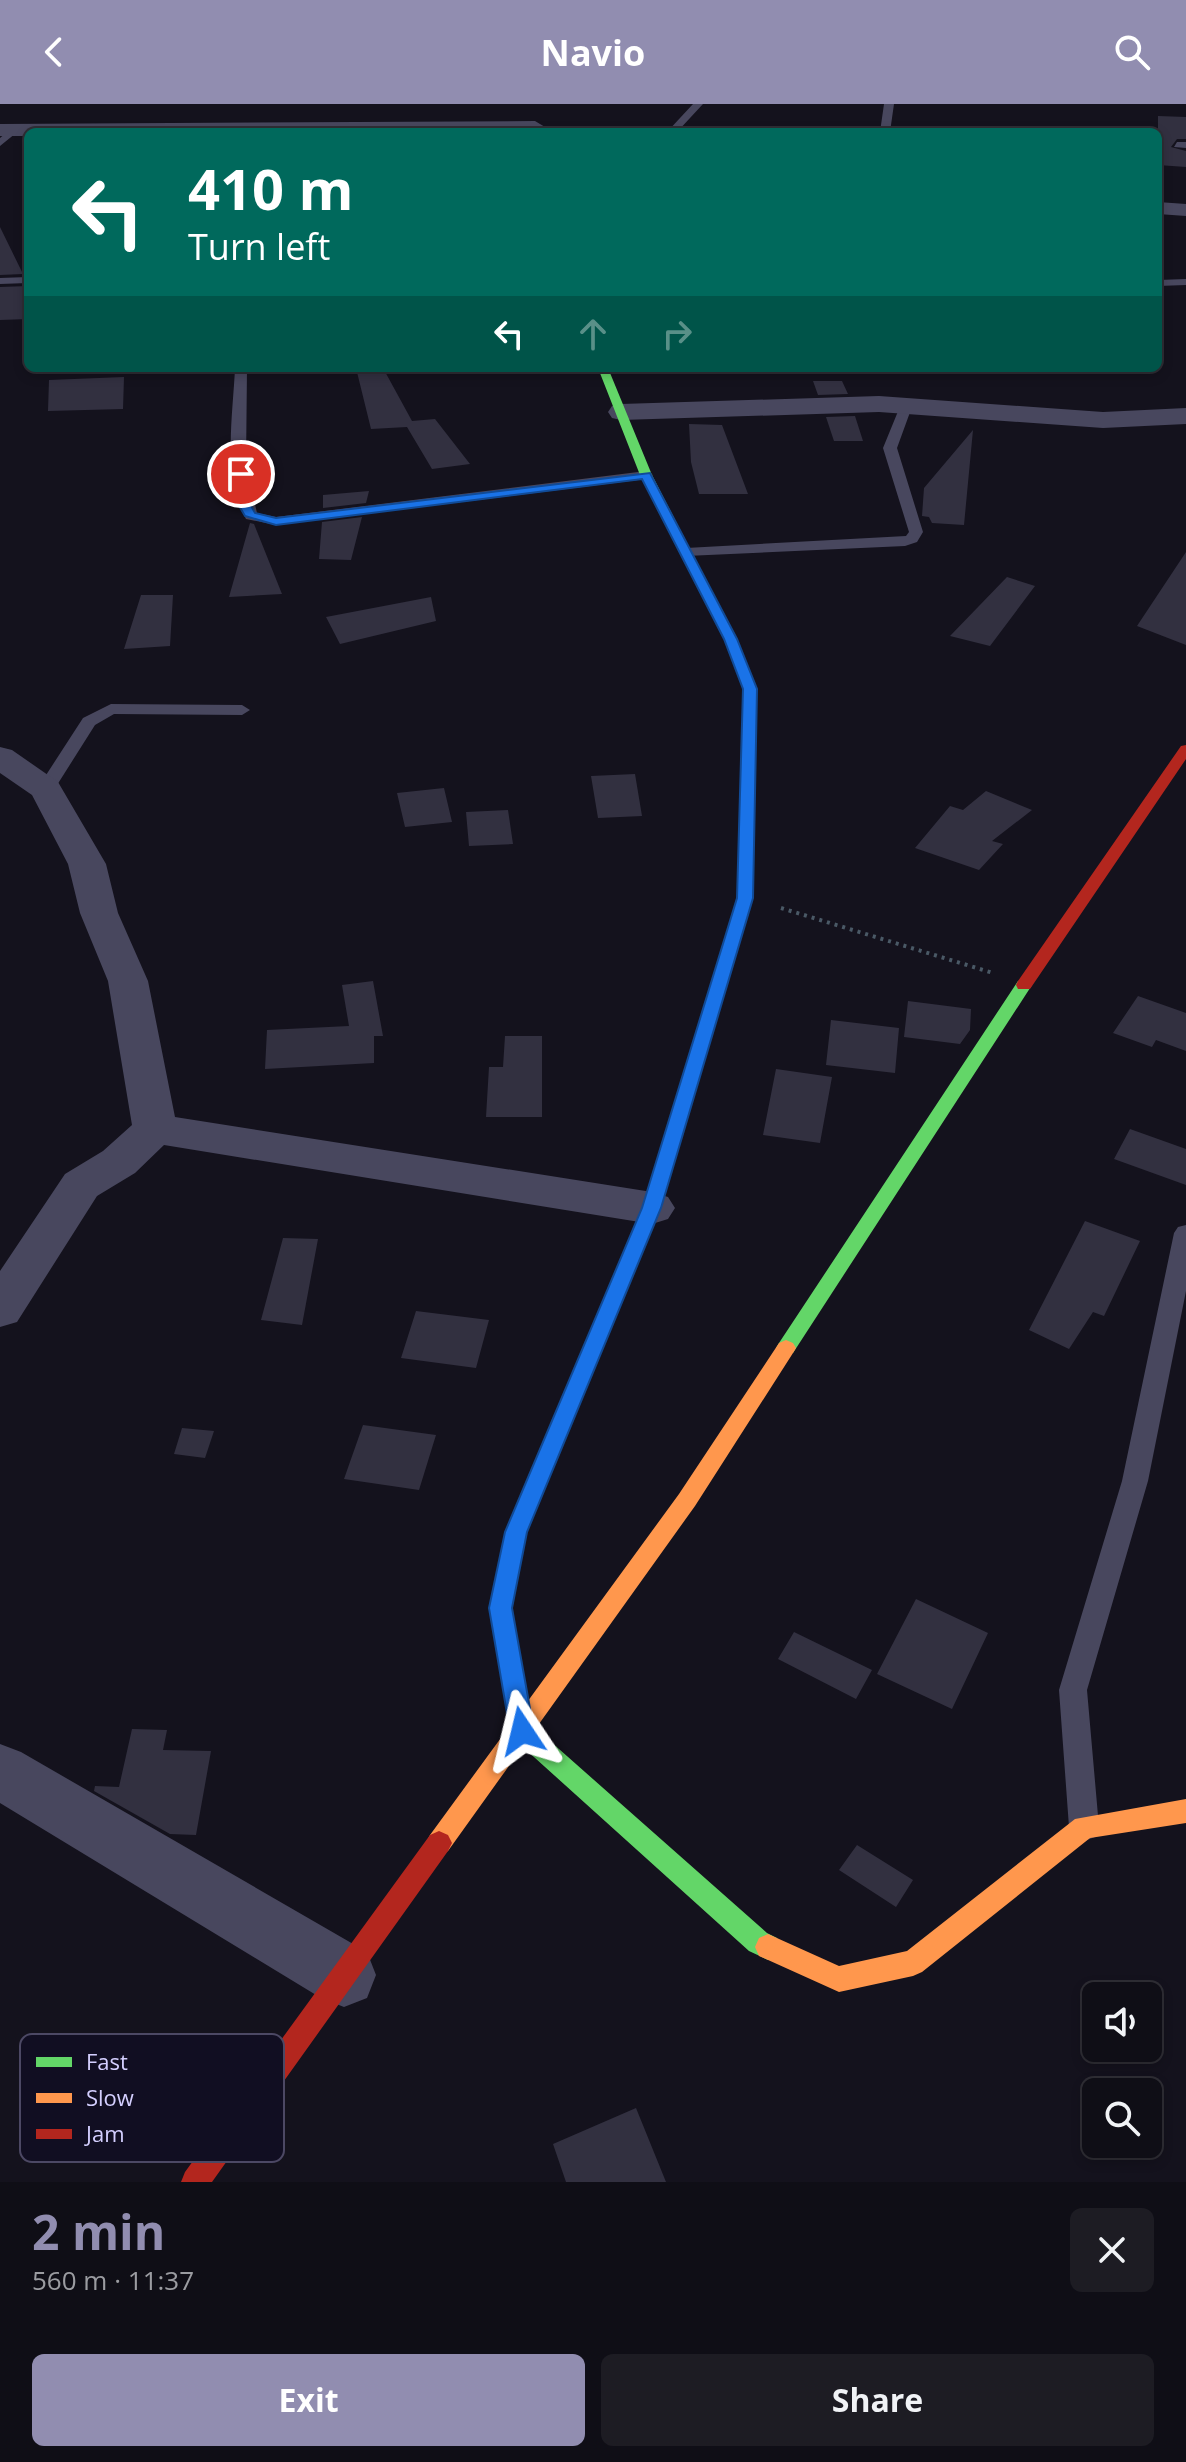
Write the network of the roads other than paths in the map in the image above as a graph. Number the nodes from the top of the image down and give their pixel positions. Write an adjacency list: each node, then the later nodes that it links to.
1 (537, 104): 4 (street)
2 (698, 104): 5 (lane)
3 (889, 104): 6 (lane)
4 (535, 128)
5 (676, 128)
6 (886, 128)
7 (8, 130): 8 (lane)
8 (0, 143)
9 (1162, 208): 10 (street)
10 (1186, 210)
11 (24, 280): 12 (lane)
12 (0, 281)
13 (1186, 282): 14 (lane)
14 (1162, 283)
15 (241, 372): 20 (lane)
16 (605, 372): 18 (street)
17 (907, 404): 18 (street); 19 (street); 21 (lane)
18 (621, 412): 20 (street)
19 (1186, 416)
20 (646, 475): 21 (street)
21 (686, 552): 27 (street)
22 (242, 710): 25 (lane)
23 (1186, 749): 30 (street)
24 (0, 757): 25 (street)
25 (46, 789): 26 (street)
26 (155, 1129): 27 (street); 29 (street)
27 (652, 1208): 30 (street)
28 (1186, 1233): 33 (lane)
29 (0, 1309)
30 (522, 1731): 33 (street); 34 (street)
31 (0, 1771): 34 (street)
32 (1186, 1811): 33 (street)
33 (1084, 1827)
34 (344, 1975): 35 (street)
35 (284, 2058)
36 (209, 2162): 37 (street)
37 (195, 2182)

